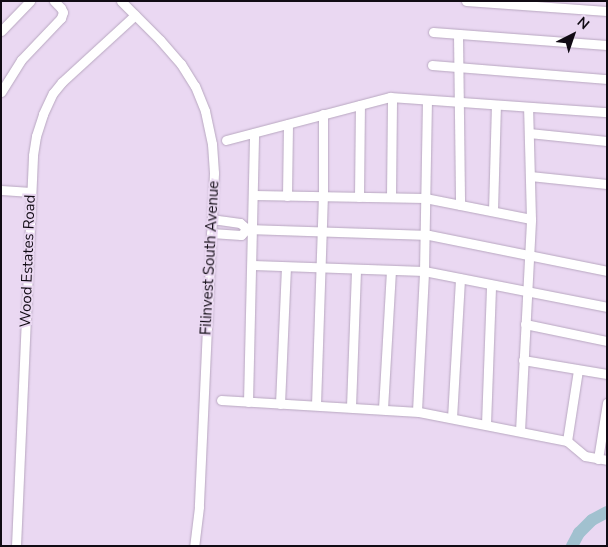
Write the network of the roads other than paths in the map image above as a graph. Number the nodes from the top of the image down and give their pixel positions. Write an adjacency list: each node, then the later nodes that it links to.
1 (30, 1): 10 (street)
2 (54, 1): 16 (street)
3 (121, 1): 9 (street, Filinvest South Avenue)
4 (466, 1): 5 (street)
5 (491, 2): 6 (street)
6 (518, 3): 7 (street)
7 (546, 5): 8 (street)
8 (607, 11)
9 (135, 15): 35 (street, Wood Estates Road); 44 (street, Filinvest South Avenue)
10 (1, 31)
11 (433, 32): 12 (street)
12 (458, 34): 13 (street); 15 (street)
13 (607, 45)
14 (432, 65): 15 (street)
15 (458, 67): 17 (street); 21 (street)
16 (5, 77): 18 (street)
17 (607, 79)
18 (1, 92)
19 (392, 98): 20 (street); 22 (street); 40 (street)
20 (426, 100): 21 (street); 41 (street)
21 (459, 102): 23 (street); 42 (street)
22 (360, 105): 26 (street); 39 (street)
23 (496, 105): 24 (street); 43 (street)
24 (528, 107): 25 (street); 29 (street)
25 (607, 112)
26 (323, 114): 27 (street); 38 (street)
27 (288, 124): 28 (street); 37 (street)
28 (254, 132): 30 (street); 36 (street)
29 (529, 133): 31 (street); 32 (street)
30 (226, 140)
31 (607, 141)
32 (530, 176): 33 (street); 45 (street)
33 (607, 184)
34 (1, 190): 35 (street)
35 (31, 192): 80 (street, Wood Estates Road)
36 (254, 195): 37 (street); 46 (street)
37 (287, 196): 38 (street)
38 (323, 197): 39 (street); 48 (street)
39 (359, 197): 40 (street)
40 (391, 197): 41 (street)
41 (426, 198): 42 (street); 49 (street)
42 (460, 204): 43 (street)
43 (493, 211): 45 (street)
44 (212, 219): 46 (street); 47 (street, Filinvest South Avenue)
45 (531, 219): 50 (street)
46 (251, 229): 47 (street); 48 (street); 51 (street)
47 (211, 233): 81 (street, Filinvest South Avenue)
48 (322, 233): 49 (street); 53 (street)
49 (425, 235): 50 (street); 56 (street)
50 (528, 255): 57 (street); 60 (street)
51 (253, 265): 52 (street); 68 (street)
52 (286, 266): 53 (street); 70 (street)
53 (321, 269): 54 (street); 71 (street)
54 (356, 270): 55 (street); 72 (street)
55 (391, 270): 56 (street); 73 (street)
56 (424, 271): 58 (street); 74 (street)
57 (607, 271)
58 (460, 278): 59 (street); 75 (street)
59 (492, 285): 60 (street); 76 (street)
60 (527, 292): 61 (street); 62 (street)
61 (607, 307)
62 (525, 324): 63 (street); 64 (street)
63 (607, 341)
64 (523, 360): 65 (street); 77 (street)
65 (578, 370): 66 (street); 78 (street)
66 (607, 374)
67 (221, 400): 68 (street)
68 (248, 402): 70 (street)
69 (607, 402): 79 (street)
70 (280, 404): 71 (street)
71 (316, 406): 72 (street)
72 (351, 407): 73 (street)
73 (383, 409): 74 (street)
74 (416, 412): 75 (street)
75 (452, 418): 76 (street)
76 (486, 424): 77 (street)
77 (520, 431): 78 (street)
78 (567, 441): 79 (street)
79 (602, 460)
80 (16, 546)
81 (194, 546)

